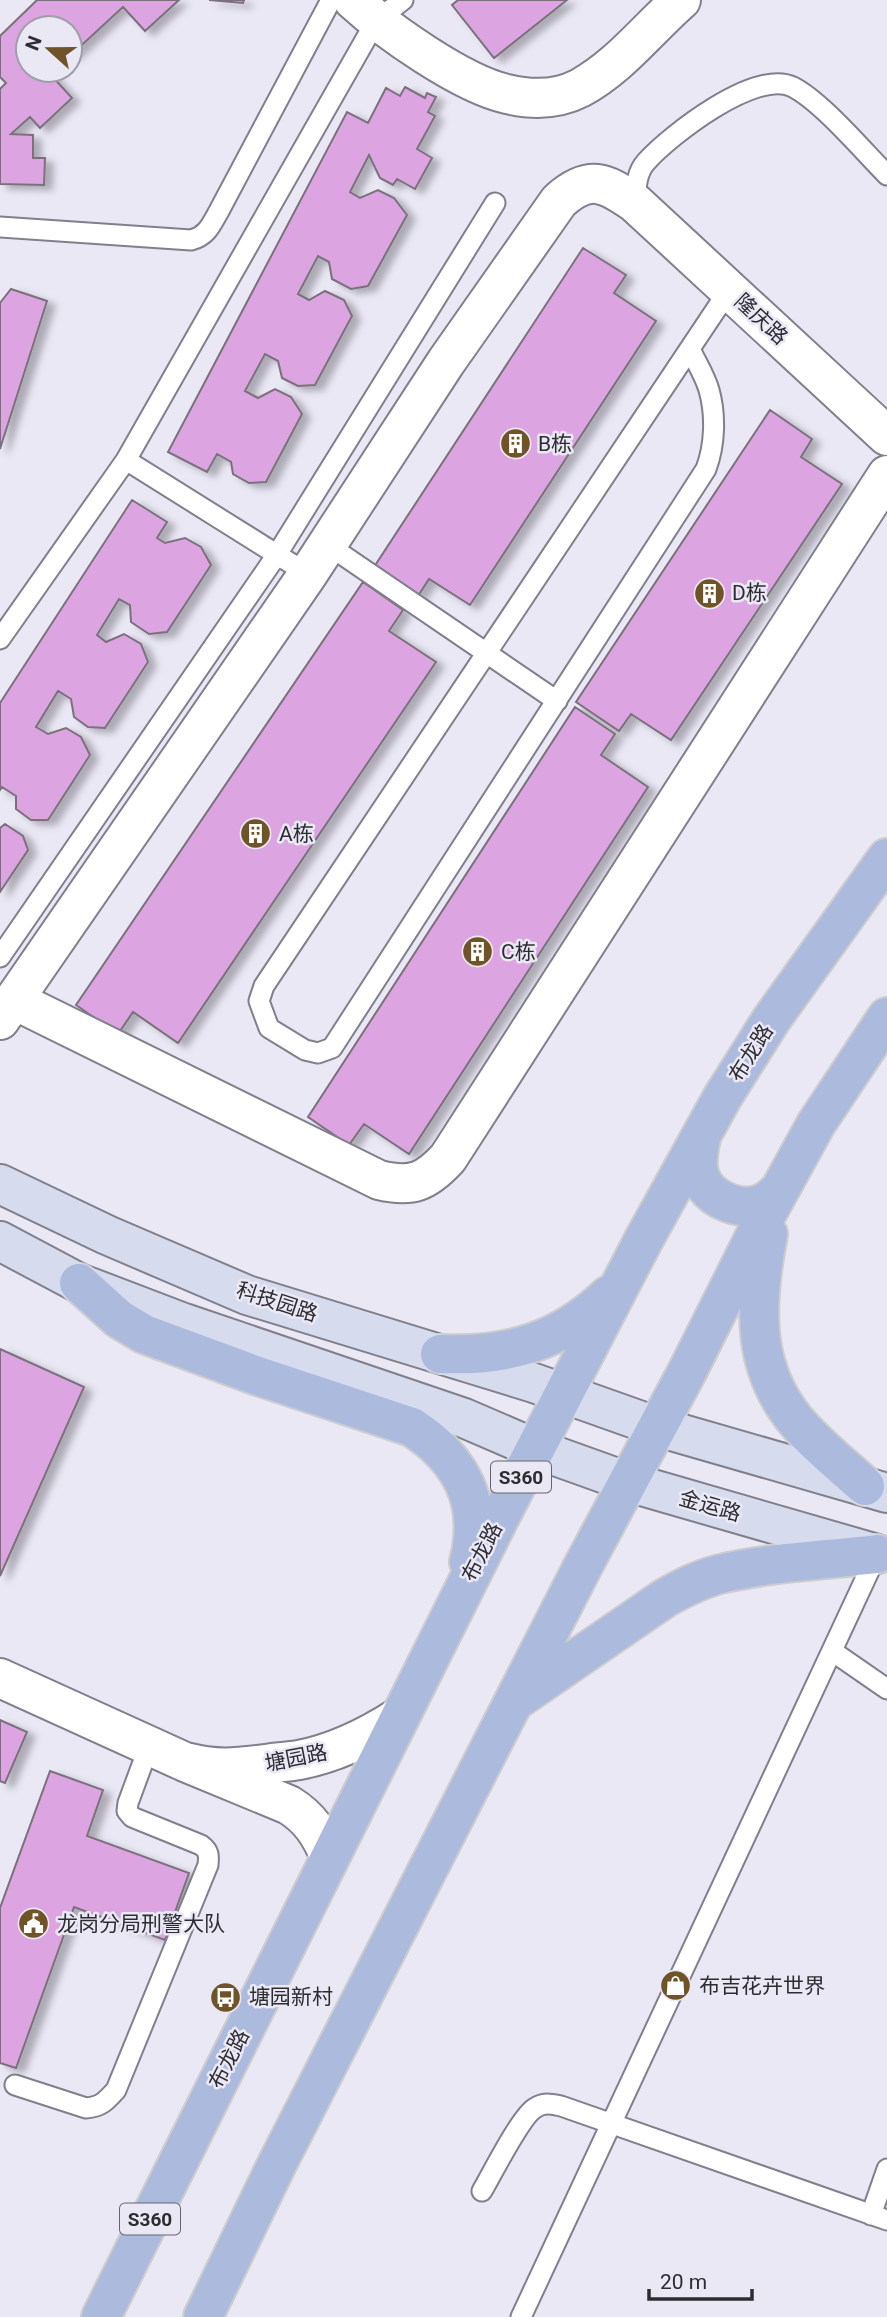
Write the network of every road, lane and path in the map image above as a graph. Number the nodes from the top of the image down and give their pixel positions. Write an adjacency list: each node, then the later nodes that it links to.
1 (331, 0): 7 (lane)
2 (681, 0): 3 (street)
3 (377, 7): 11 (lane)
4 (887, 175): 6 (lane)
5 (495, 203): 13 (lane)
6 (635, 203): 8 (street, 隆庆路); 13 (street, 隆庆路)
7 (0, 227)
8 (729, 290): 9 (lane); 10 (street, 隆庆路)
9 (690, 349): 15 (lane); 16 (lane)
10 (883, 425)
11 (125, 460): 13 (lane); 14 (lane)
12 (887, 475): 19 (street)
13 (304, 558): 15 (lane); 18 (lane); 19 (street)
14 (0, 639)
15 (487, 653): 16 (lane); 16 (lane)
16 (556, 701)
17 (887, 858): 21 (main road, 布龙路 / S360)
18 (0, 957)
19 (7, 1010)
20 (887, 1017): 22 (main road)
21 (701, 1136): 22 (main road); 26 (main road, 布龙路 / S360)
22 (783, 1183): 29 (main road); 32 (main road)
23 (0, 1184): 27 (main road, 科技园路)
24 (0, 1241): 25 (main road)
25 (79, 1283): 30 (main road); 34 (main road)
26 (621, 1284): 27 (main road); 28 (main road, 布龙路 / S360)
27 (440, 1354): 28 (main road, 科技园路)
28 (564, 1393): 29 (main road); 30 (main road, 布龙路 / S360)
29 (657, 1427): 31 (main road); 32 (main road)
30 (536, 1449): 31 (main road, 金运路); 34 (main road, 布龙路 / S360)
31 (628, 1482): 33 (main road, 金运路); 38 (main road)
32 (876, 1490)
33 (882, 1555): 35 (lane); 38 (main road)
34 (461, 1594): 39 (main road, 布龙路 / S360)
35 (832, 1651): 37 (lane); 44 (lane)
36 (0, 1678): 40 (street, 塘园路)
37 (887, 1689)
38 (514, 1702): 49 (main road)
39 (400, 1717): 41 (street, 塘园路); 42 (main road, 布龙路 / S360)
40 (149, 1746): 41 (street, 塘园路); 43 (lane)
41 (185, 1762): 42 (street, 塘园路)
42 (330, 1857): 48 (main road, 布龙路 / S360)
43 (15, 2085)
44 (610, 2124): 46 (lane); 47 (lane); 50 (lane)
45 (887, 2169): 47 (lane)
46 (482, 2191)
47 (879, 2217)
48 (102, 2317)
49 (203, 2317)
50 (521, 2317)

